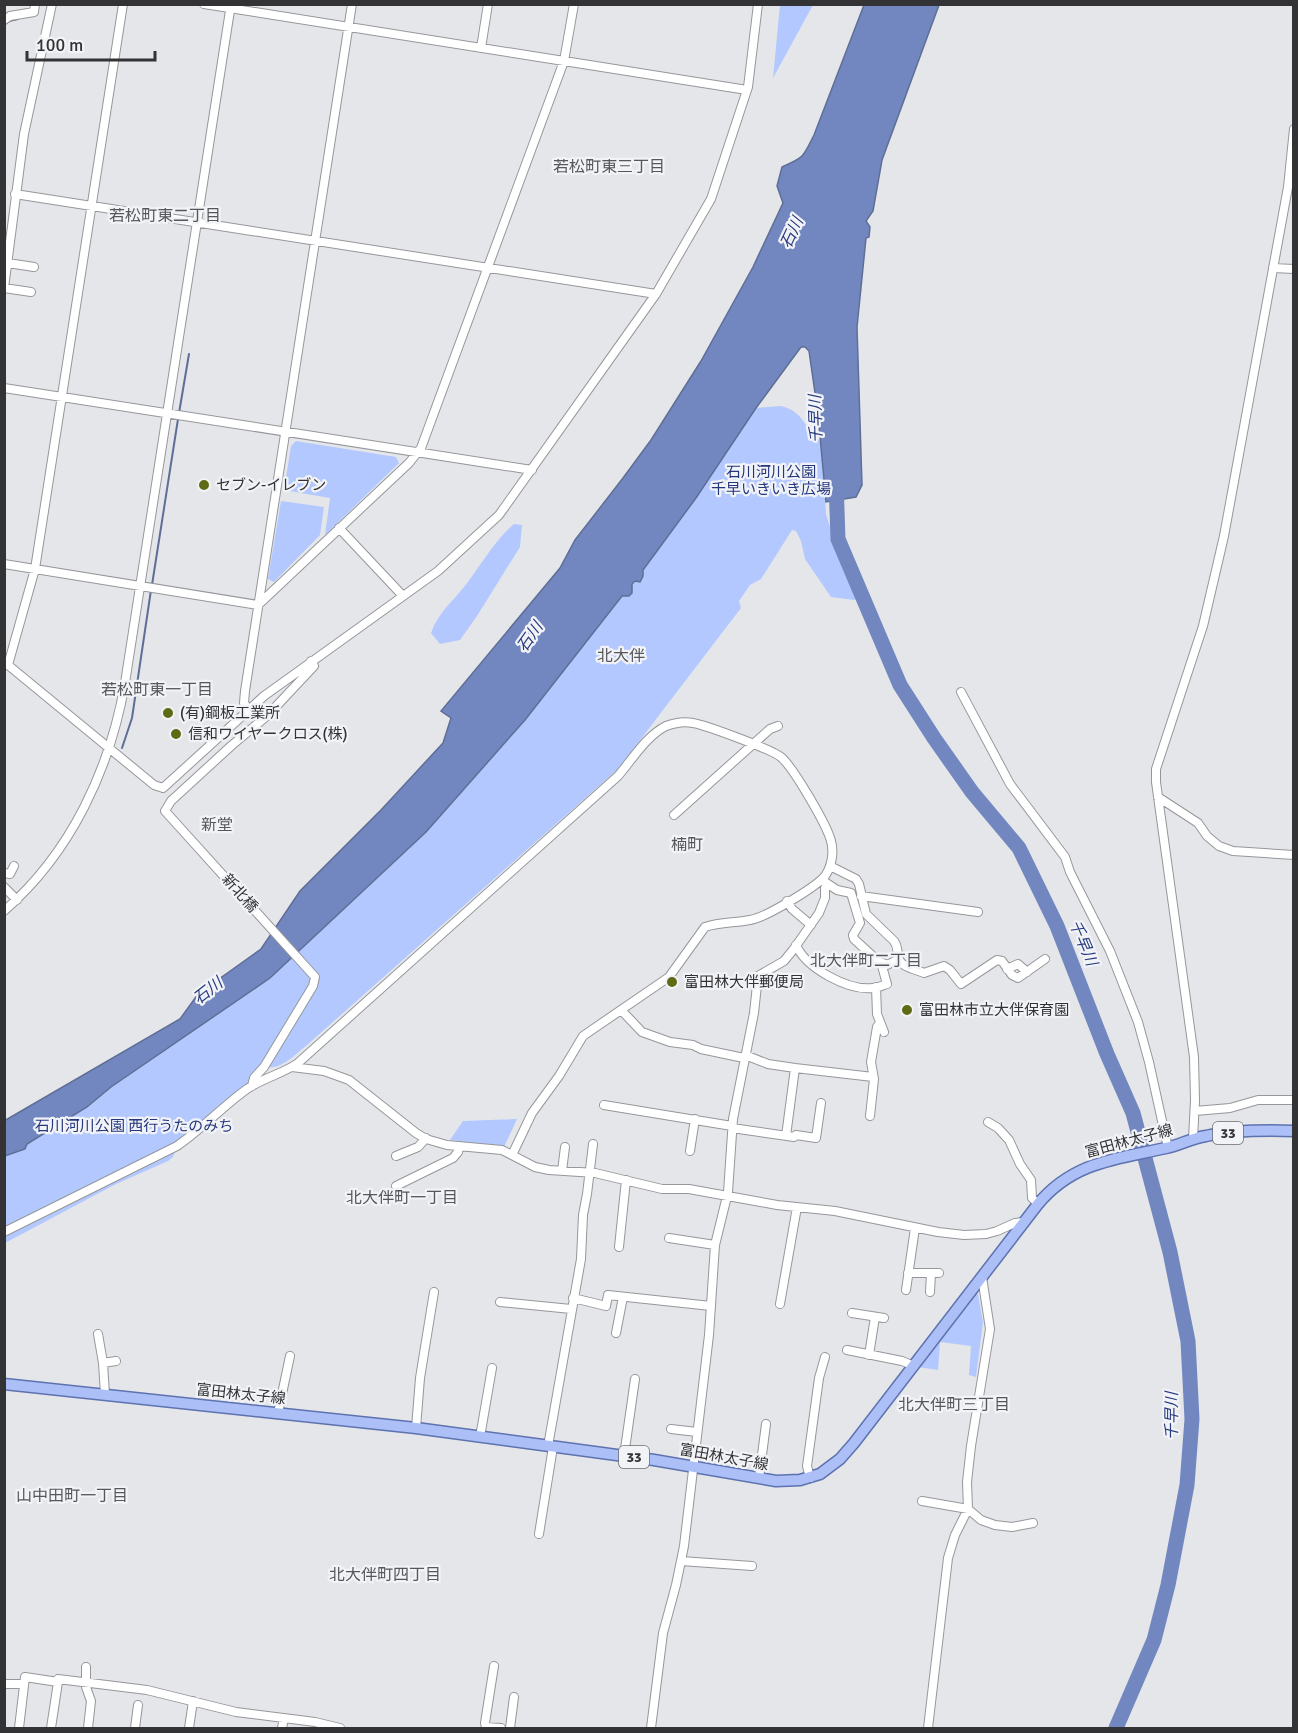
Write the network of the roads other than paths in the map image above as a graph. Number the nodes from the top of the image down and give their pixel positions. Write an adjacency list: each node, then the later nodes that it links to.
1 (35, 4): 10 (street)
2 (52, 4): 16 (street)
3 (123, 4): 17 (street)
4 (204, 4): 9 (street)
5 (352, 4): 11 (street)
6 (488, 4): 12 (street)
7 (574, 4): 13 (street)
8 (758, 4): 14 (street)
9 (231, 7): 11 (street); 18 (street)
10 (4, 20)
11 (349, 27): 12 (street); 19 (street)
12 (481, 48): 13 (street)
13 (564, 61): 14 (street); 22 (street)
14 (747, 90): 27 (street)
15 (1293, 131): 23 (street)
16 (15, 194): 17 (street); 20 (street)
17 (92, 206): 18 (street); 29 (street)
18 (197, 222): 19 (street); 30 (street)
19 (315, 241): 22 (street); 31 (street)
20 (8, 263): 21 (street); 25 (street)
21 (34, 267)
22 (488, 268): 27 (street); 32 (street)
23 (1273, 268): 24 (street); 47 (street)
24 (1293, 269)
25 (5, 287): 26 (street)
26 (31, 292)
27 (656, 294): 33 (street)
28 (4, 388): 29 (street)
29 (62, 396): 30 (street); 36 (street)
30 (167, 412): 31 (street); 37 (street)
31 (285, 431): 32 (street); 39 (street)
32 (418, 452): 33 (street); 34 (street)
33 (532, 470): 38 (street)
34 (339, 528): 38 (street); 39 (street)
35 (4, 564): 36 (street)
36 (35, 569): 37 (street); 41 (street)
37 (140, 586): 39 (street); 46 (street)
38 (403, 596): 40 (street)
39 (258, 604): 43 (street)
40 (311, 661): 43 (street); 73 (street, 新北橋)
41 (6, 664): 46 (street)
42 (961, 692): 89 (street)
43 (249, 710): 46 (street)
44 (777, 726): 45 (street)
45 (753, 745): 48 (street); 51 (street); 70 (street)
46 (110, 748): 56 (street)
47 (1158, 797): 49 (street); 77 (street)
48 (674, 814)
49 (1293, 855)
50 (14, 866): 52 (street)
51 (830, 866): 53 (street); 55 (street)
52 (4, 873)
53 (825, 882): 57 (street); 60 (street); 64 (street)
54 (4, 887): 56 (street)
55 (861, 896): 59 (street); 62 (street)
56 (16, 900): 58 (street)
57 (787, 901): 60 (street); 66 (street)
58 (4, 911)
59 (978, 912)
60 (811, 925): 61 (street)
61 (796, 945): 65 (street); 69 (street)
62 (899, 959): 63 (street); 64 (street)
63 (1045, 959)
64 (883, 963): 65 (street)
65 (876, 987): 67 (street)
66 (622, 1011): 69 (street); 91 (street)
67 (880, 1023): 68 (street); 72 (street)
68 (884, 1032)
69 (745, 1056): 71 (street); 81 (street)
70 (292, 1067): 73 (street); 84 (street)
71 (795, 1068): 72 (street); 83 (street)
72 (873, 1077): 78 (street)
73 (252, 1086): 102 (street)
74 (1293, 1100): 77 (street)
75 (821, 1103): 83 (street)
76 (604, 1105): 79 (street)
77 (1195, 1111): 85 (street)
78 (870, 1116)
79 (695, 1119): 81 (street); 90 (street)
80 (988, 1122): 98 (street)
81 (732, 1127): 83 (street); 97 (street)
82 (1293, 1131): 85 (main road, 富田林太子線 / 33)
83 (786, 1136)
84 (426, 1138): 87 (street); 92 (street)
85 (1193, 1139): 89 (main road, 富田林太子線 / 33)
86 (592, 1144): 94 (street)
87 (459, 1146): 91 (street); 96 (street)
88 (565, 1147): 93 (street)
89 (1166, 1148): 98 (main road, 富田林太子線 / 33)
90 (690, 1151)
91 (512, 1155): 93 (street)
92 (396, 1156)
93 (562, 1171): 94 (street)
94 (590, 1173): 95 (street); 112 (street)
95 (626, 1180): 97 (street); 105 (street)
96 (396, 1186)
97 (727, 1195): 99 (street); 104 (street)
98 (1038, 1204): 100 (main road, 富田林太子線 / 33)
99 (797, 1207): 101 (street); 114 (street)
100 (1024, 1222): 101 (street); 107 (main road, 富田林太子線 / 33)
101 (915, 1228): 106 (street)
102 (4, 1232)
103 (669, 1238): 104 (street)
104 (715, 1245): 115 (street)
105 (619, 1247)
106 (908, 1273): 108 (street); 110 (street)
107 (982, 1277): 126 (main road, 富田林太子線 / 33); 143 (street)
108 (906, 1290)
109 (434, 1292): 133 (street)
110 (930, 1292)
111 (623, 1297): 112 (street); 115 (street); 118 (street)
112 (573, 1298): 116 (street)
113 (500, 1302): 116 (street)
114 (780, 1304)
115 (711, 1306): 135 (street)
116 (571, 1309): 137 (street)
117 (852, 1313): 121 (street)
118 (616, 1333)
119 (98, 1334): 125 (street)
120 (847, 1350): 121 (street)
121 (869, 1355): 126 (street)
122 (290, 1356): 131 (street)
123 (825, 1357): 141 (street)
124 (116, 1360): 125 (street)
125 (104, 1364): 130 (street)
126 (914, 1366): 141 (main road, 富田林太子線 / 33)
127 (492, 1368): 136 (street)
128 (635, 1379): 138 (street)
129 (4, 1384): 130 (main road, 富田林太子線 / 33)
130 (105, 1395): 131 (main road, 富田林太子線 / 33)
131 (278, 1413): 133 (main road, 富田林太子線 / 33)
132 (766, 1425): 140 (street)
133 (416, 1428): 136 (main road, 富田林太子線 / 33)
134 (671, 1429): 135 (street)
135 (697, 1432): 139 (street)
136 (480, 1437): 137 (main road, 富田林太子線 / 33)
137 (551, 1446): 138 (main road, 富田林太子線 / 33); 145 (street)
138 (624, 1456): 139 (main road, 富田林太子線 / 33)
139 (693, 1466): 140 (main road, 富田林太子線 / 33); 146 (street)
140 (759, 1478): 141 (main road, 富田林太子線 / 33)
141 (810, 1478)
142 (922, 1501): 143 (street)
143 (968, 1509): 144 (street); 168 (street)
144 (1033, 1523)
145 (539, 1534)
146 (681, 1561): 147 (street); 167 (street)
147 (752, 1566)
148 (86, 1666): 151 (street)
149 (494, 1666): 165 (street)
150 (58, 1682): 151 (street); 153 (street); 159 (street)
151 (86, 1683): 155 (street); 160 (street)
152 (4, 1684): 153 (street)
153 (24, 1684): 158 (street)
154 (514, 1697): 166 (street)
155 (193, 1701): 157 (street); 162 (street)
156 (138, 1706): 161 (street)
157 (284, 1718): 163 (street); 164 (street)
158 (20, 1728)
159 (51, 1728)
160 (88, 1728)
161 (135, 1728)
162 (189, 1728)
163 (282, 1728)
164 (337, 1728)
165 (501, 1728)
166 (510, 1728)
167 (651, 1728)
168 (928, 1728)

